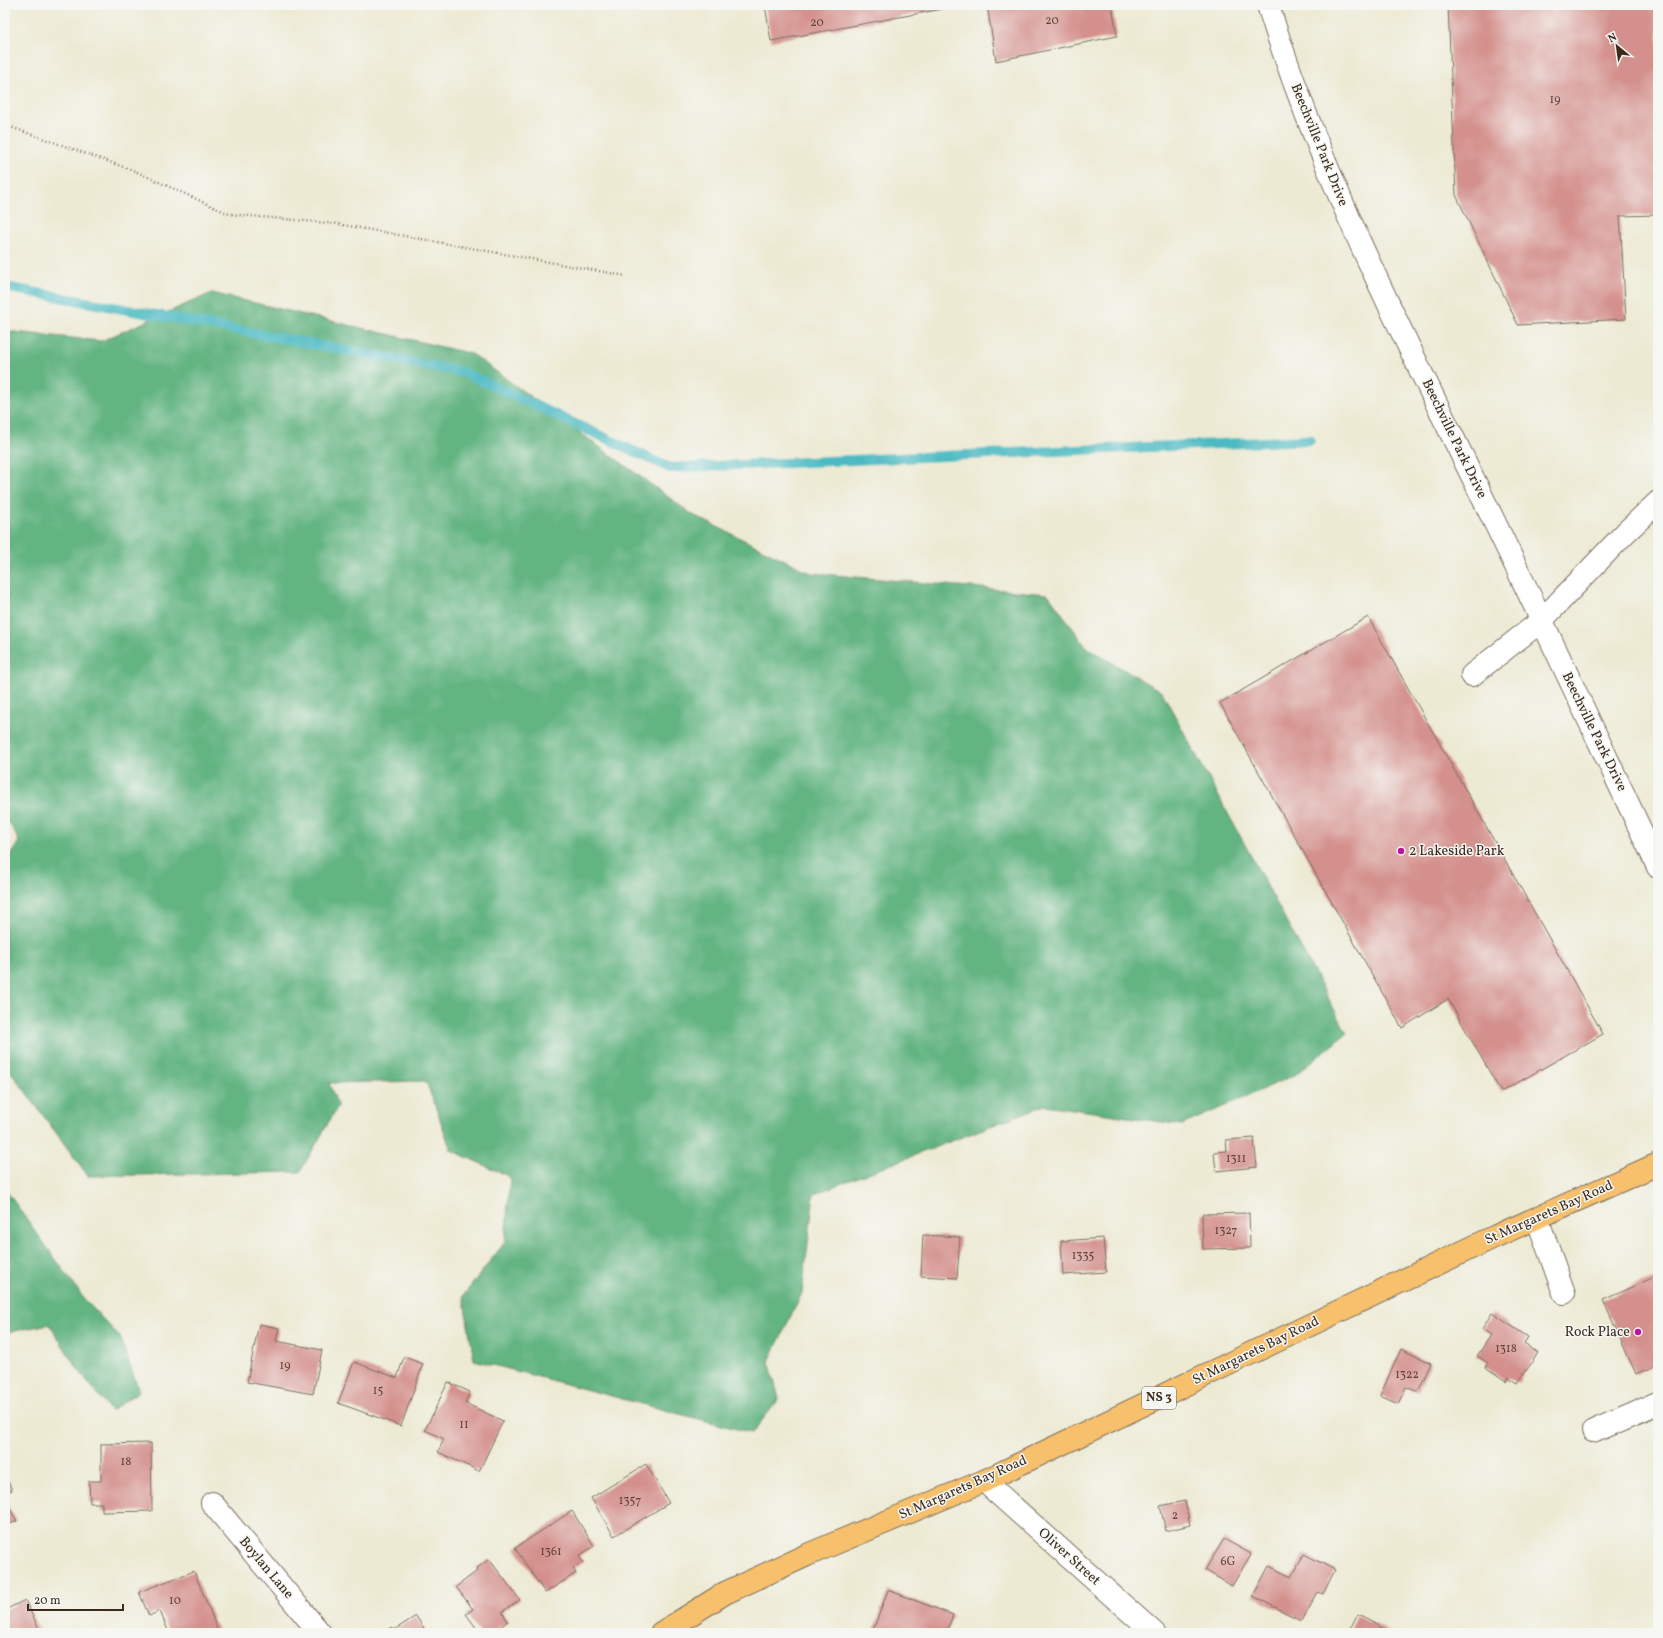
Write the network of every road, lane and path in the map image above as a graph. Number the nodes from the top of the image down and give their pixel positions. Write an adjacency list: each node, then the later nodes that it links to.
1 (1268, 5): 5 (street, Beechville Park Drive)
2 (5, 126): 3 (path)
3 (626, 276)
4 (1658, 502): 5 (street)
5 (1541, 621): 6 (street); 7 (street, Beechville Park Drive)
6 (1472, 675)
7 (1658, 867)
8 (1658, 1164): 9 (main road, St Margarets Bay Road / NS 3)
9 (1537, 1218): 10 (street); 13 (main road, St Margarets Bay Road / NS 3)
10 (1564, 1293)
11 (1658, 1403): 12 (street)
12 (1593, 1431)
13 (984, 1481): 16 (main road, St Margarets Bay Road / NS 3); 17 (street, Oliver Street)
14 (212, 1503): 15 (street, Boylan Lane)
15 (320, 1633)
16 (661, 1633)
17 (1154, 1633)

